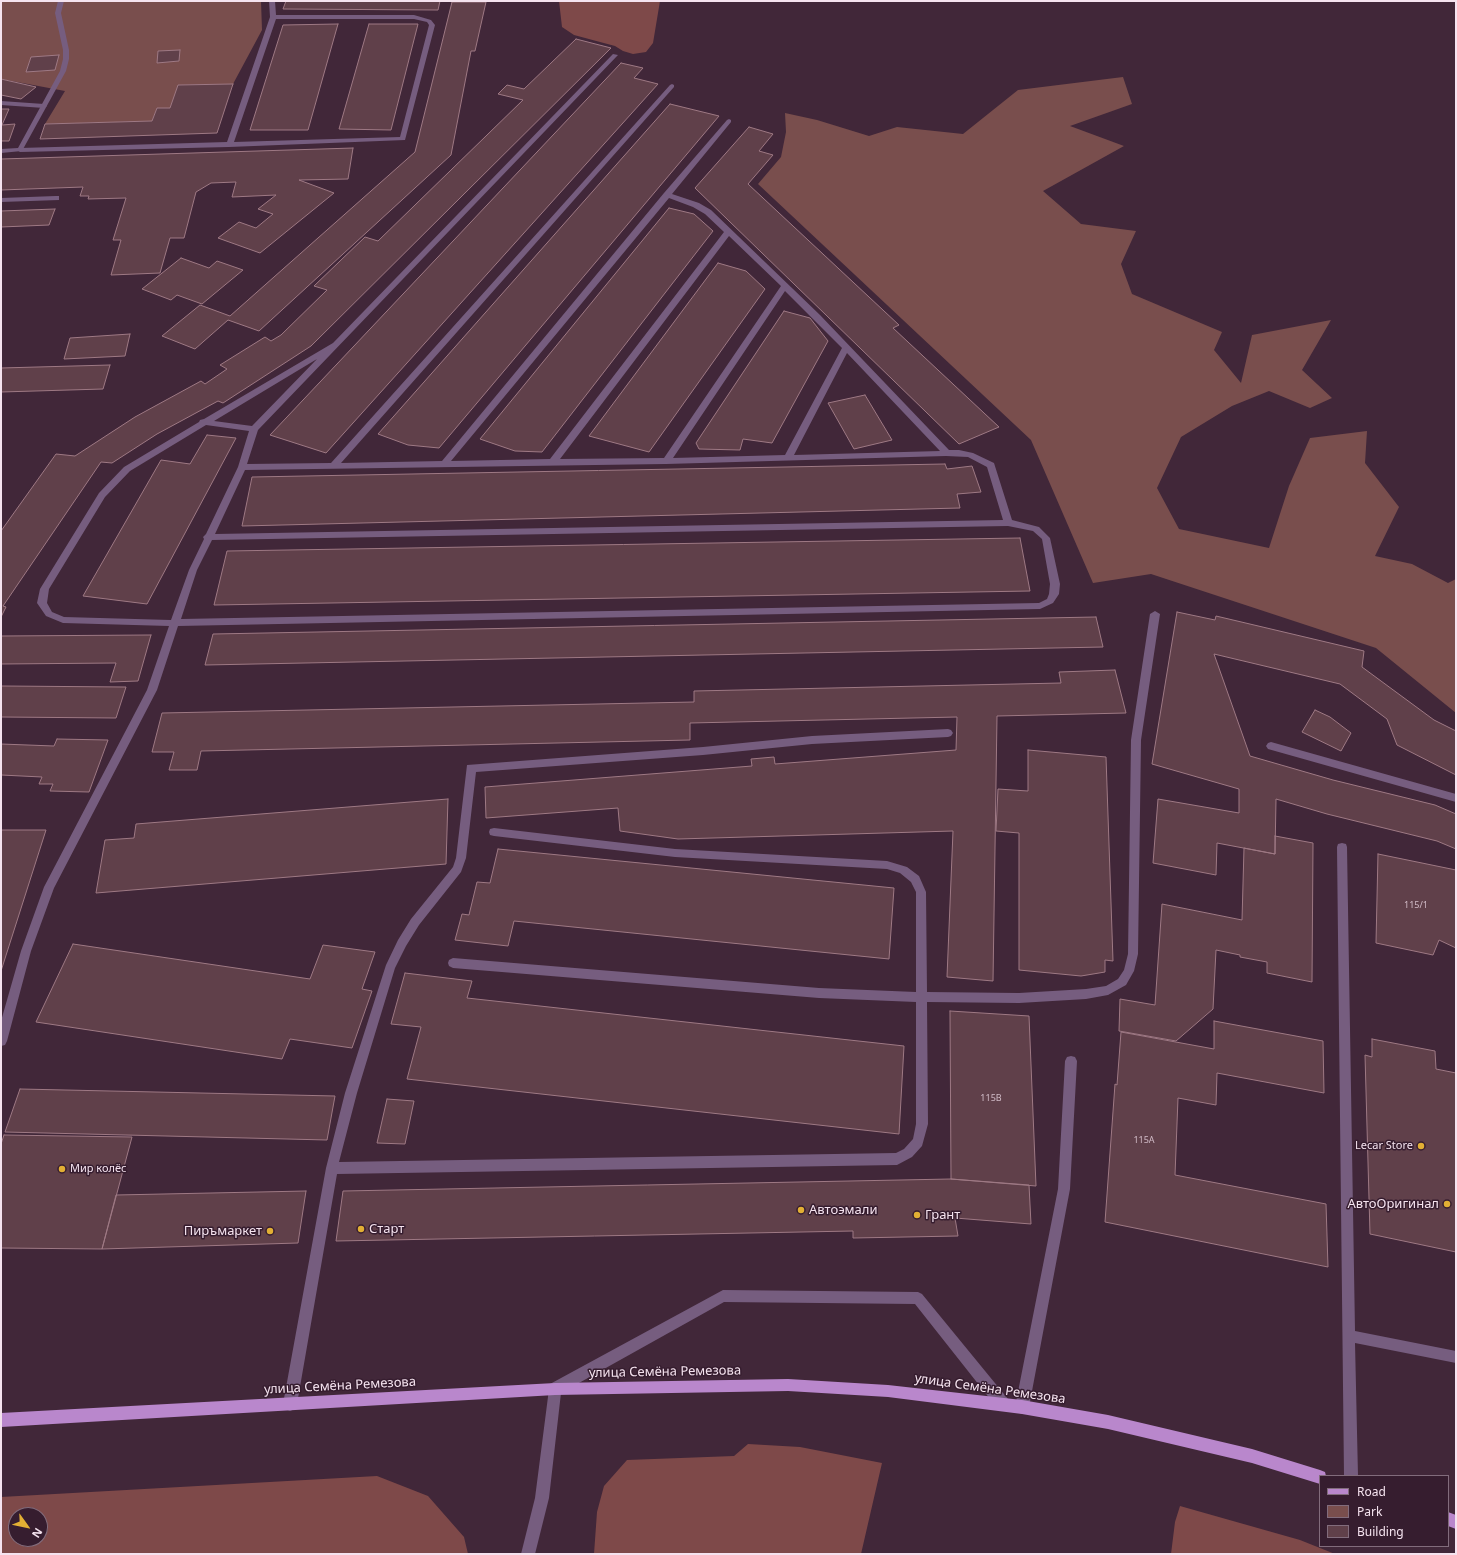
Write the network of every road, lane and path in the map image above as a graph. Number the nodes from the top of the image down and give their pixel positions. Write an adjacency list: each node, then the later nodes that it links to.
1 (61, 1): 7 (street)
2 (272, 1): 3 (street)
3 (272, 17): 9 (street); 9 (street)
4 (615, 55): 17 (street)
5 (672, 86): 26 (street)
6 (1, 103): 7 (street)
7 (44, 106): 10 (street)
8 (729, 121): 12 (street)
9 (229, 144): 10 (street)
10 (20, 150): 11 (street)
11 (1, 151)
12 (667, 195): 15 (street); 25 (street)
13 (56, 198): 14 (street)
14 (1, 200)
15 (728, 232): 16 (street); 24 (street)
16 (785, 286): 18 (street); 23 (street)
17 (338, 343): 19 (street); 20 (street)
18 (846, 348): 21 (street); 22 (street)
19 (204, 422): 20 (street); 31 (street)
20 (254, 429): 27 (street)
21 (948, 454): 22 (street); 28 (street)
22 (788, 458): 23 (street)
23 (666, 461): 24 (street)
24 (553, 462): 25 (street)
25 (444, 464): 26 (street)
26 (334, 465): 27 (street)
27 (242, 466): 29 (street)
28 (1008, 523): 29 (street); 31 (street)
29 (207, 537): 31 (street)
30 (1155, 614): 38 (street)
31 (174, 623): 39 (street)
32 (948, 733): 41 (street)
33 (1271, 746): 34 (street)
34 (1456, 798)
35 (494, 832): 38 (street)
36 (1342, 847): 42 (street)
37 (453, 963): 38 (street)
38 (922, 997): 41 (street)
39 (1, 1041)
40 (1071, 1061): 47 (street)
41 (332, 1168): 45 (street)
42 (1350, 1336): 43 (street); 49 (street)
43 (1456, 1358)
44 (555, 1389): 45 (main road, улица Семёна Ремезова); 46 (main road, улица Семёна Ремезова); 46 (street); 51 (street)
45 (290, 1404): 48 (main road, улица Семёна Ремезова)
46 (1003, 1404): 47 (main road, улица Семёна Ремезова)
47 (1022, 1407): 50 (main road, улица Семёна Ремезова)
48 (1, 1420)
49 (1351, 1475)
50 (1319, 1476)
51 (528, 1554)

